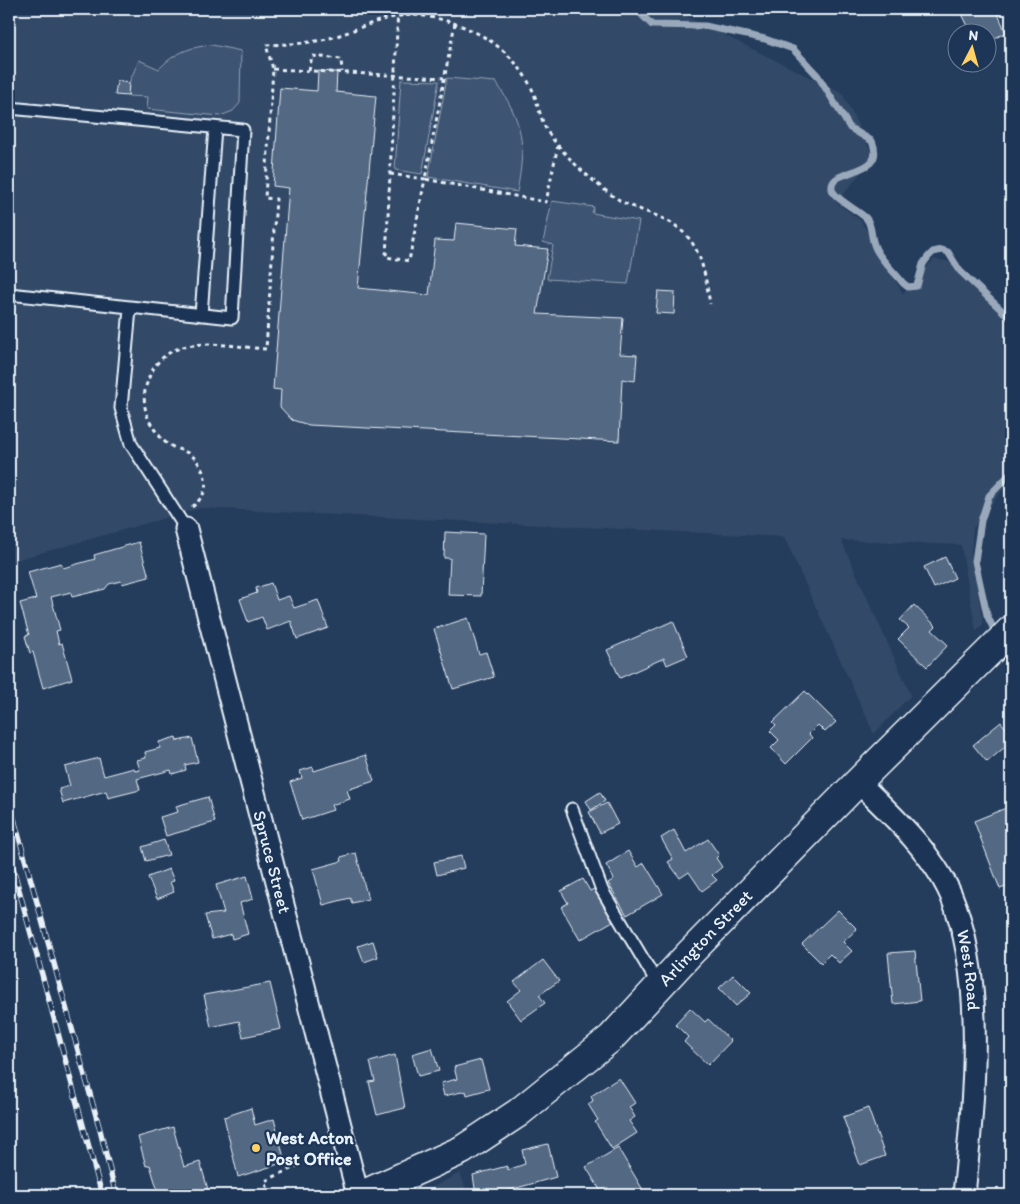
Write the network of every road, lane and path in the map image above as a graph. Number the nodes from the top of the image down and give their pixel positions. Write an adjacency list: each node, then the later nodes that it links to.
1 (398, 9): 2 (path)
2 (398, 15): 3 (path); 4 (path); 7 (path)
3 (455, 23): 8 (path); 11 (path)
4 (273, 69): 5 (path); 18 (path)
5 (309, 71): 6 (path); 6 (path)
6 (342, 72): 7 (path)
7 (395, 75): 8 (path); 12 (path)
8 (444, 78): 13 (path)
9 (9, 108): 10 (lane)
10 (215, 128): 17 (lane); 17 (lane)
11 (558, 145): 13 (path); 15 (path)
12 (390, 174): 13 (path); 13 (path)
13 (425, 179)
14 (9, 294): 16 (lane)
15 (710, 304)
16 (130, 309): 17 (lane); 19 (lane)
17 (202, 315)
18 (192, 508)
19 (186, 529): 26 (street, Spruce Street)
20 (1011, 630): 21 (street, Arlington Street)
21 (858, 782): 23 (street, Arlington Street); 27 (street, West Road)
22 (572, 809): 23 (lane)
23 (659, 986): 26 (street, Arlington Street)
24 (299, 1165): 25 (path)
25 (270, 1195)
26 (360, 1195)
27 (964, 1195)

